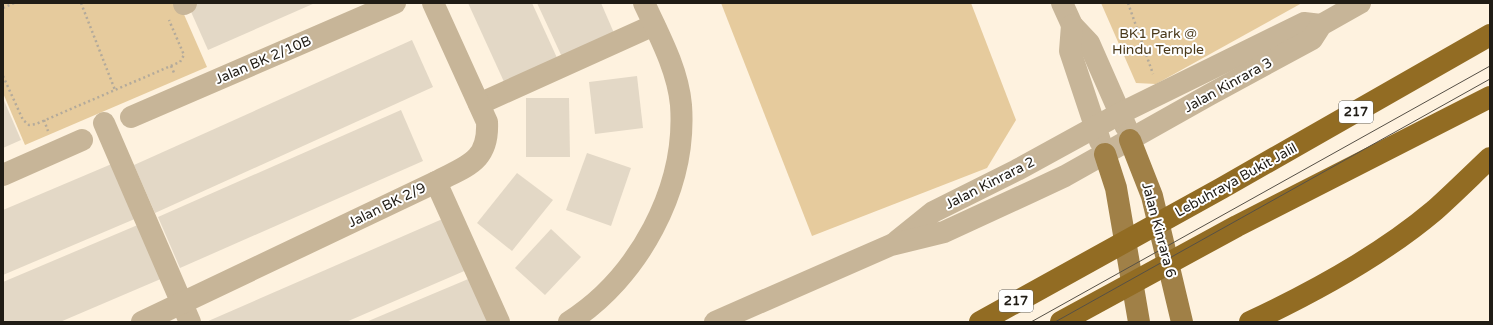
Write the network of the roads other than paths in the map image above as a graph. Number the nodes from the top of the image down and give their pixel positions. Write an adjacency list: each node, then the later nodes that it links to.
1 (395, 3): 13 (street, Jalan BK 2/10B)
2 (433, 3): 11 (street, Jalan BK 2/9)
3 (644, 3): 6 (street)
4 (1062, 3): 7 (street)
5 (1360, 3): 8 (street, Jalan Kinrara 3)
6 (654, 25): 11 (street); 28 (street)
7 (1072, 25): 12 (street); 15 (street)
8 (1320, 25): 12 (street, Jalan Kinrara 3); 17 (street, Jalan Kinrara 3)
9 (1490, 35): 30 (highway, Lebuhraya Bukit Jalil / 217)
10 (1490, 97): 25 (highway)
11 (479, 104): 21 (street, Jalan BK 2/9)
12 (1121, 113): 15 (street, Jalan Kinrara 3); 17 (street)
13 (131, 117)
14 (104, 123): 24 (street)
15 (1094, 128): 18 (street); 22 (street, Jalan Kinrara 2)
16 (82, 140): 20 (street)
17 (1130, 140): 18 (street, Jalan Kinrara 3); 32 (main road, Jalan Kinrara 6)
18 (1105, 154): 22 (street, Jalan Kinrara 2); 31 (main road)
19 (1490, 158): 23 (highway)
20 (3, 175)
21 (436, 182): 24 (street, Jalan BK 2/9); 27 (street)
22 (891, 245): 29 (street, Jalan Kinrara 2)
23 (1290, 302): 33 (highway); 34 (highway)
24 (186, 313): 26 (street, Jalan BK 2/9)
25 (1063, 321)
26 (142, 322)
27 (499, 322)
28 (569, 322)
29 (715, 322)
30 (980, 322)
31 (1139, 322)
32 (1182, 322)
33 (1250, 322)
34 (1270, 322)

